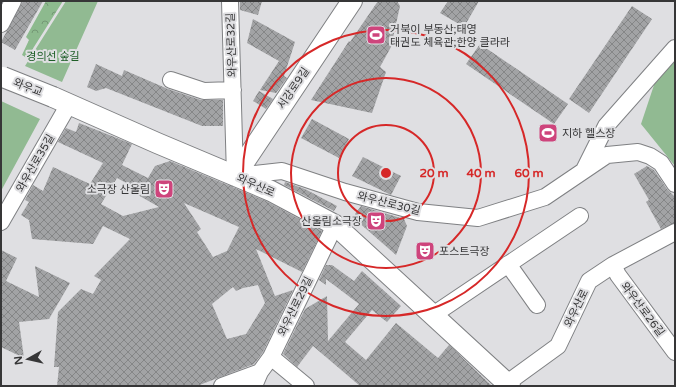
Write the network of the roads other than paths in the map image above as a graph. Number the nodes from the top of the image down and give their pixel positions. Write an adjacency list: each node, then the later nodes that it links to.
1 (13, 1): 4 (street)
2 (230, 1): 8 (street, 와우산로32길)
3 (352, 1): 11 (street, 서강로9길)
4 (1, 24)
5 (675, 48): 10 (street)
6 (2, 76): 9 (street, 와우교, bridge)
7 (171, 80): 8 (street, 와우산로32길)
8 (233, 90): 11 (street, 와우산로32길)
9 (61, 100): 11 (street, 와우산로); 14 (street, 와우산로35길)
10 (584, 171): 11 (street, 와우산로30길); 12 (street, 와우산로30길)
11 (235, 176): 15 (street, 와우산로)
12 (675, 184)
13 (580, 216): 17 (street)
14 (1, 222)
15 (334, 226): 20 (street, 와우산로); 22 (street, 와우산로29길)
16 (675, 232): 18 (street, 와우산로)
17 (508, 264): 19 (street); 20 (street)
18 (613, 265): 21 (street, 와우산로26길); 24 (street, 와우산로)
19 (537, 305)
20 (433, 315): 24 (street, 와우산로)
21 (675, 352)
22 (271, 357): 23 (street, 와우산로29길); 26 (street)
23 (257, 379): 25 (street)
24 (509, 384)
25 (222, 386)
26 (306, 386)

